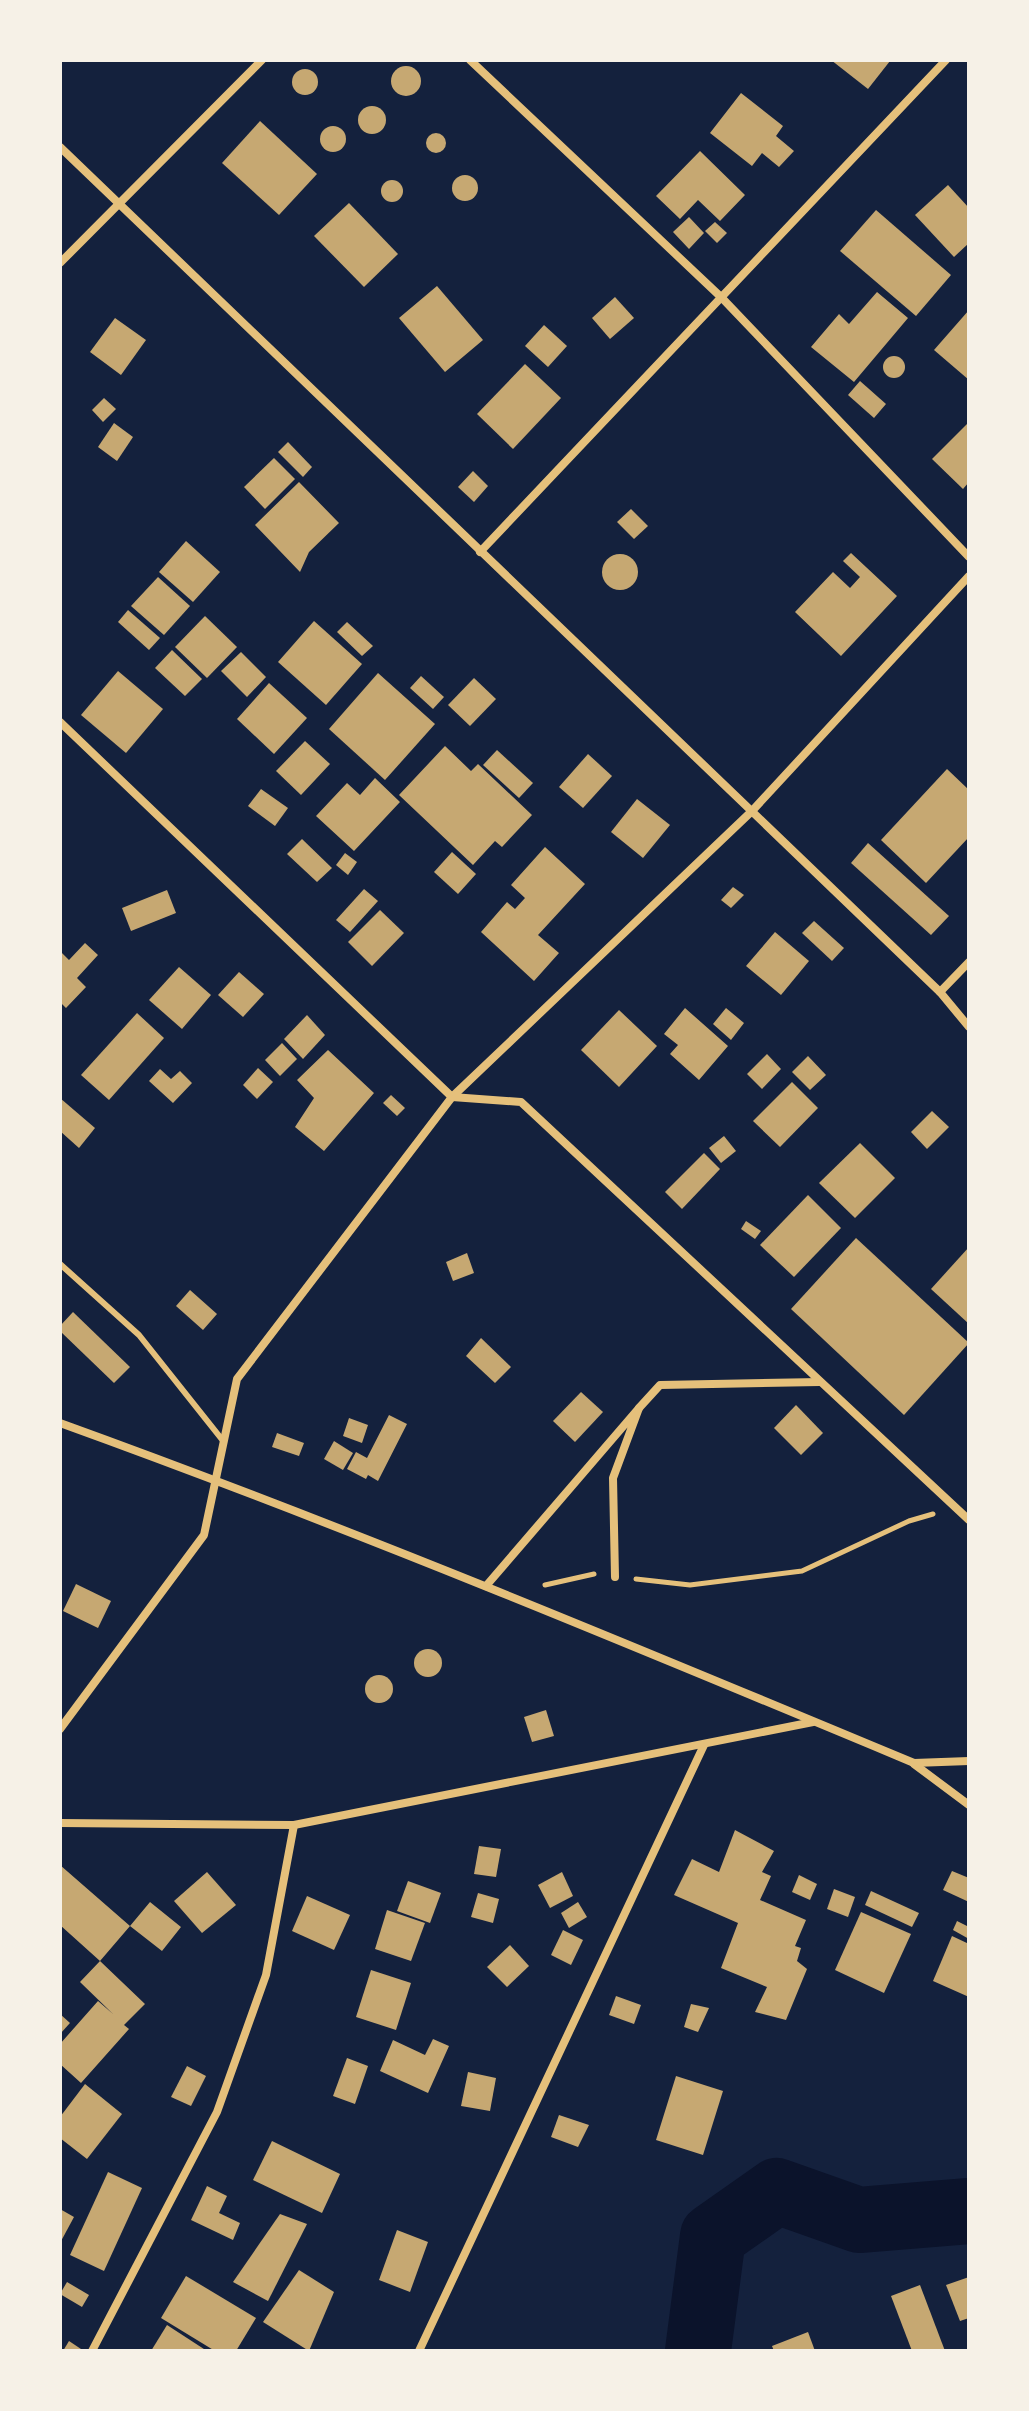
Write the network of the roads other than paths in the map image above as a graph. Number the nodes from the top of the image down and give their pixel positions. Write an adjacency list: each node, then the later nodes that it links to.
1 (262, 60): 5 (street)
2 (470, 60): 7 (street)
3 (946, 60): 7 (street)
4 (60, 147): 5 (street)
5 (116, 204): 6 (street); 8 (street)
6 (60, 263)
7 (722, 298): 8 (street); 9 (street)
8 (480, 552): 12 (street)
9 (969, 557)
10 (969, 576): 12 (street)
11 (60, 722): 16 (street)
12 (752, 811): 14 (street); 16 (street)
13 (969, 962): 14 (street)
14 (940, 992): 15 (street)
15 (969, 1027)
16 (452, 1097): 18 (street); 21 (street)
17 (60, 1264): 21 (lane)
18 (820, 1382): 19 (street); 23 (street)
19 (639, 1408): 24 (street); 25 (street)
20 (60, 1423): 22 (street)
21 (224, 1442): 22 (street)
22 (216, 1479): 25 (street); 27 (street)
23 (969, 1520)
24 (615, 1577)
25 (486, 1586): 26 (street)
26 (815, 1722): 28 (street); 30 (street)
27 (60, 1729)
28 (704, 1745): 33 (street); 35 (street)
29 (969, 1761): 30 (street)
30 (914, 1763): 31 (street)
31 (969, 1805)
32 (60, 1823): 33 (street)
33 (294, 1825): 34 (street)
34 (92, 2351)
35 (419, 2351)

